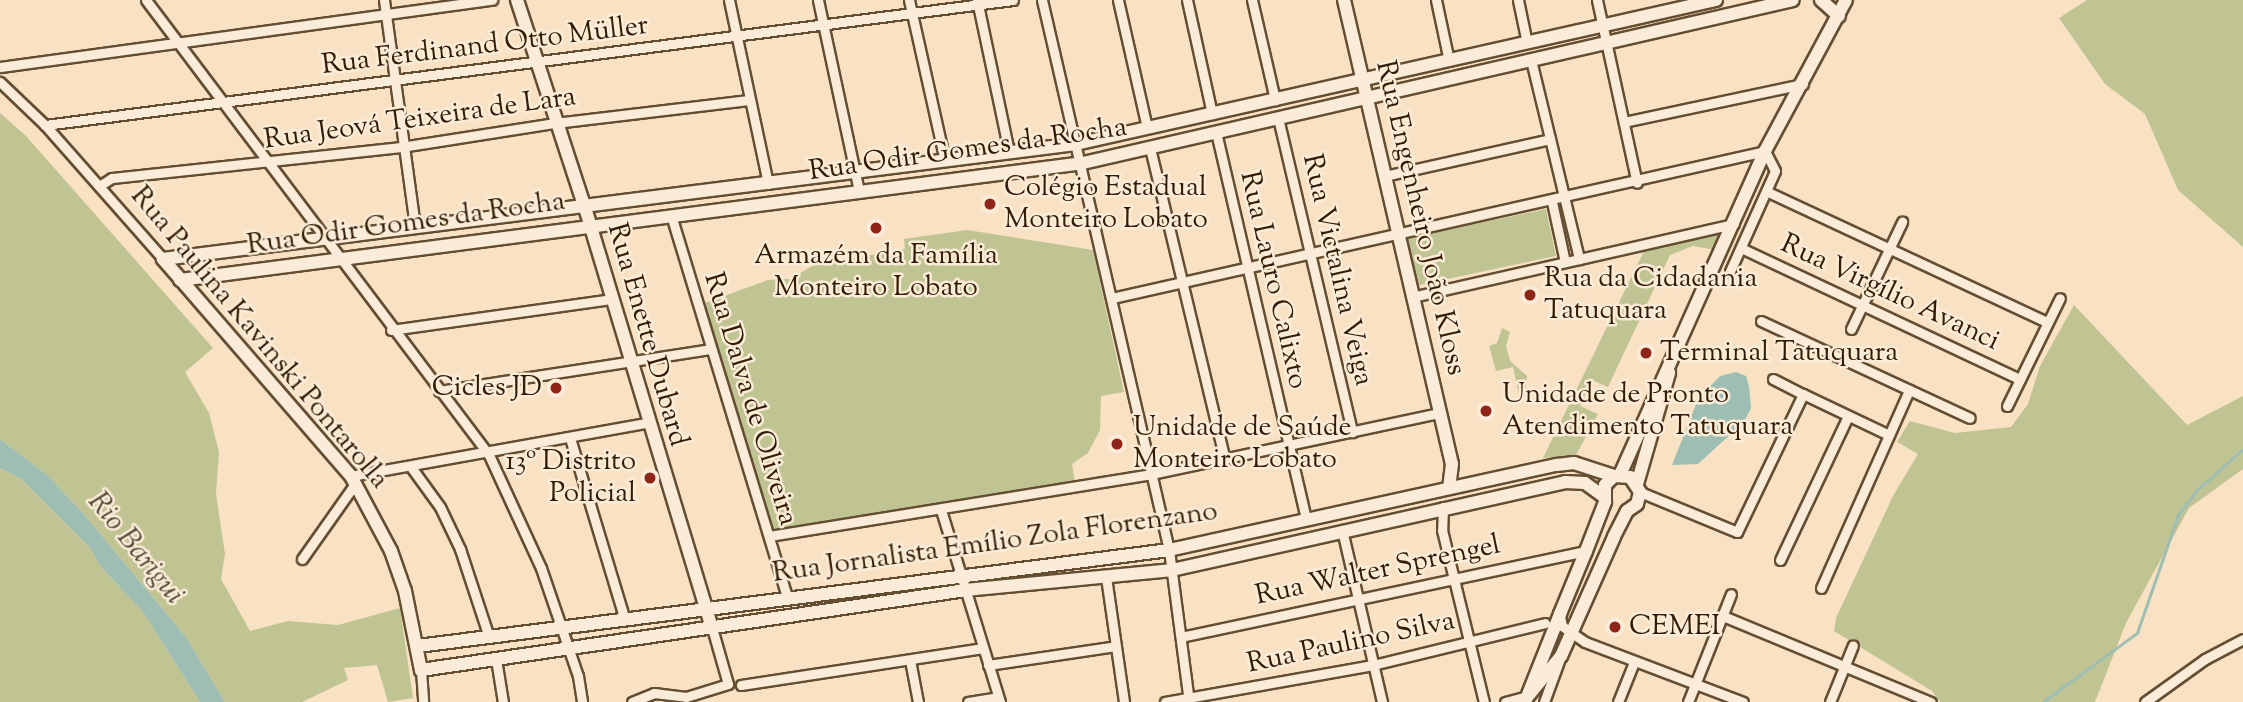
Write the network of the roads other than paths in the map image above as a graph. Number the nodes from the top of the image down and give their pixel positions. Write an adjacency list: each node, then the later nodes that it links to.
1 (146, 0): 30 (street)
2 (384, 0): 23 (street)
3 (492, 0): 23 (street)
4 (517, 0): 33 (street, Rua Enette Dubard)
5 (729, 0): 27 (street)
6 (818, 0): 25 (street)
7 (909, 0): 22 (street)
8 (1013, 0): 21 (street, Rua Ferdinand Otto Müller)
9 (1042, 0): 51 (street)
10 (1118, 0): 48 (street)
11 (1187, 0): 43 (street)
12 (1252, 0): 41 (street)
13 (1344, 0): 35 (street, Rua Engenheiro João Kloss)
14 (1436, 0): 32 (street)
15 (1518, 0): 28 (street)
16 (1597, 0): 26 (street)
17 (1716, 0): 26 (street, Rua Odir Gomes da Rocha)
18 (1793, 0): 29 (street, Rua Odir Gomes da Rocha)
19 (1821, 0): 24 (street)
20 (1846, 0): 24 (street)
21 (978, 2): 22 (street, Rua Ferdinand Otto Müller); 55 (street)
22 (913, 14): 25 (street, Rua Ferdinand Otto Müller); 56 (street)
23 (386, 15): 30 (street); 36 (street)
24 (1839, 16): 38 (street)
25 (823, 24): 27 (street, Rua Ferdinand Otto Müller); 59 (street)
26 (1603, 26): 28 (street, Rua Odir Gomes da Rocha); 29 (street)
27 (739, 36): 33 (street, Rua Ferdinand Otto Müller); 40 (street)
28 (1527, 43): 32 (street, Rua Odir Gomes da Rocha)
29 (1607, 43): 31 (street, Rua Odir Gomes da Rocha); 46 (street)
30 (178, 44): 34 (street); 42 (street)
31 (1531, 60): 39 (street, Rua Odir Gomes da Rocha); 50 (street)
32 (1449, 61): 35 (street, Rua Odir Gomes da Rocha)
33 (535, 64): 36 (street, Rua Ferdinand Otto Müller); 45 (street, Rua Enette Dubard)
34 (0, 67)
35 (1363, 80): 39 (street, Rua Engenheiro João Kloss); 41 (street, Rua Odir Gomes da Rocha)
36 (393, 81): 42 (street, Rua Ferdinand Otto Müller); 52 (street)
37 (0, 82): 47 (street, Rua Paulina Kavinski Pontarolla)
38 (1803, 84): 46 (street); 54 (street)
39 (1367, 97): 44 (street, Rua Odir Gomes da Rocha); 60 (street, Rua Engenheiro João Kloss)
40 (749, 100): 45 (street, Rua Jeová Teixeira de Lara); 62 (street)
41 (1275, 100): 43 (street, Rua Odir Gomes da Rocha)
42 (227, 101): 47 (street, Rua Ferdinand Otto Müller); 57 (street)
43 (1212, 114): 48 (street, Rua Odir Gomes da Rocha)
44 (1278, 118): 49 (street, Rua Odir Gomes da Rocha); 78 (street, Rua Victalina Veiga)
45 (555, 122): 52 (street, Rua Jeová Teixeira de Lara); 68 (street, Rua Enette Dubard)
46 (1624, 122): 61 (street)
47 (45, 125): 63 (street, Rua Paulina Kavinski Pontarolla)
48 (1147, 128): 51 (street, Rua Odir Gomes da Rocha)
49 (1216, 132): 53 (street, Rua Odir Gomes da Rocha); 83 (street, Rua Lauro Calixto)
50 (1550, 139): 60 (street); 66 (street)
51 (1076, 144): 55 (street, Rua Odir Gomes da Rocha); 58 (street)
52 (401, 147): 57 (street, Rua Jeová Teixeira de Lara); 73 (street)
53 (1150, 148): 58 (street, Rua Odir Gomes da Rocha); 86 (street)
54 (1765, 151): 61 (street); 65 (street); 72 (street)
55 (1009, 152): 56 (street, Rua Odir Gomes da Rocha)
56 (945, 161): 59 (street, Rua Odir Gomes da Rocha)
57 (272, 163): 63 (street, Rua Jeová Teixeira de Lara); 75 (street)
58 (1083, 163): 64 (street, Rua Odir Gomes da Rocha); 88 (street)
59 (855, 173): 62 (street, Rua Odir Gomes da Rocha); 64 (street)
60 (1385, 176): 74 (street, Rua Engenheiro João Kloss)
61 (1637, 183): 66 (street)
62 (768, 184): 68 (street, Rua Odir Gomes da Rocha)
63 (99, 186): 80 (street, Rua Paulina Kavinski Pontarolla)
64 (859, 191): 69 (street, Rua Odir Gomes da Rocha)
65 (1768, 192): 76 (street); 77 (street)
66 (1565, 199): 67 (street); 81 (street)
67 (1552, 202): 74 (street); 82 (street)
68 (584, 206): 71 (street, Rua Enette Dubard); 73 (street, Rua Odir Gomes da Rocha)
69 (671, 215): 71 (street, Rua Odir Gomes da Rocha); 96 (street, Rua Dalva de Oliveira)
70 (1902, 222): 77 (street)
71 (590, 224): 79 (street, Rua Odir Gomes da Rocha); 90 (street, Rua Enette Dubard)
72 (1734, 224): 81 (street); 97 (street)
73 (415, 225): 75 (street, Rua Odir Gomes da Rocha)
74 (1398, 237): 78 (street); 87 (street, Rua Engenheiro João Kloss)
75 (328, 238): 79 (street); 80 (street, Rua Odir Gomes da Rocha)
76 (1741, 248): 84 (street); 91 (street, Rua Virgílio Avanci)
77 (1890, 248): 91 (street); 93 (street)
78 (1310, 255): 83 (street); 109 (street, Rua Victalina Veiga)
79 (342, 256): 85 (street, Rua Odir Gomes da Rocha); 95 (street)
80 (163, 259): 85 (street, Rua Paulina Kavinski Pontarolla)
81 (1579, 259): 82 (street)
82 (1565, 262): 87 (street)
83 (1247, 268): 86 (street); 112 (street, Rua Lauro Calixto)
84 (1730, 271)
85 (180, 280): 118 (street, Rua Paulina Kavinski Pontarolla)
86 (1182, 285): 88 (street); 114 (street)
87 (1412, 297): 105 (street, Rua Engenheiro João Kloss)
88 (1112, 298): 116 (street)
89 (2060, 298): 93 (street)
90 (611, 299): 95 (street); 98 (street, Rua Enette Dubard)
91 (1863, 305): 94 (street); 100 (street, Rua Virgílio Avanci)
92 (1761, 321): 101 (street)
93 (2047, 322): 100 (street)
94 (1851, 329)
95 (391, 330): 102 (street)
96 (710, 349): 98 (street); 129 (street, Rua Dalva de Oliveira)
97 (1672, 354): 117 (street); 120 (street)
98 (628, 361): 102 (street); 108 (street, Rua Enette Dubard)
99 (1773, 379): 103 (street)
100 (2020, 379): 104 (street)
101 (1909, 390): 107 (street); 110 (street)
102 (439, 391): 113 (street)
103 (1803, 394): 106 (street); 120 (street)
104 (2007, 406)
105 (1439, 413): 109 (street); 119 (street, Rua Engenheiro João Kloss)
106 (1847, 416): 110 (street); 133 (street)
107 (1970, 418)
108 (647, 424): 111 (street); 143 (street, Rua Enette Dubard)
109 (1352, 432): 112 (street)
110 (1889, 435): 138 (street)
111 (570, 438): 113 (street); 146 (street)
112 (1290, 447): 114 (street); 127 (street, Rua Lauro Calixto)
113 (489, 455): 115 (street); 148 (street)
114 (1225, 460): 116 (street)
115 (411, 467): 118 (street); 151 (street)
116 (1152, 474): 124 (street); 130 (street)
117 (1617, 476): 119 (street, Rua Jornalista Emílio Zola Florenzano); 120 (street); 121 (street)
118 (353, 480): 132 (street); 156 (street, Rua Paulina Kavinski Pontarolla)
119 (1449, 488): 122 (street, Rua Jornalista Emílio Zola Florenzano)
120 (1639, 488): 125 (street)
121 (1604, 499): 123 (street, Rua Jornalista Emílio Zola Florenzano); 125 (street); 131 (street)
122 (1390, 501): 126 (street); 127 (street, Rua Jornalista Emílio Zola Florenzano)
123 (1443, 507): 126 (street, Rua Jornalista Emílio Zola Florenzano); 136 (street)
124 (941, 510): 129 (street); 135 (street)
125 (1627, 511): 150 (street)
126 (1394, 518): 128 (street, Rua Jornalista Emílio Zola Florenzano)
127 (1306, 520): 130 (street, Rua Jornalista Emílio Zola Florenzano)
128 (1342, 530): 134 (street, Rua Jornalista Emílio Zola Florenzano); 142 (street)
129 (769, 536): 141 (street, Rua Dalva de Oliveira)
130 (1169, 550): 134 (street); 135 (street, Rua Jornalista Emílio Zola Florenzano)
131 (1586, 551): 136 (street, Rua Walter Sprengel); 144 (street)
132 (302, 559)
133 (1780, 560)
134 (1172, 570): 137 (street, Rua Jornalista Emílio Zola Florenzano); 152 (street)
135 (960, 573): 139 (street); 141 (street, Rua Jornalista Emílio Zola Florenzano)
136 (1453, 576): 142 (street, Rua Walter Sprengel); 154 (street)
137 (1106, 577): 139 (street, Rua Jornalista Emílio Zola Florenzano); 157 (street)
138 (1821, 588)
139 (965, 590): 149 (street, Rua Jornalista Emílio Zola Florenzano); 159 (street)
140 (1731, 594): 145 (street)
141 (787, 596): 143 (street, Rua Jornalista Emílio Zola Florenzano)
142 (1359, 598): 152 (street, Rua Walter Sprengel); 166 (street)
143 (705, 608): 146 (street, Rua Jornalista Emílio Zola Florenzano); 149 (street, Rua Enette Dubard)
144 (1560, 614): 150 (street); 171 (street)
145 (1723, 615): 164 (street); 168 (street)
146 (625, 620): 148 (street, Rua Jornalista Emílio Zola Florenzano)
147 (1545, 623): 154 (street, Rua Paulino Silva)
148 (561, 628): 151 (street, Rua Jornalista Emílio Zola Florenzano); 158 (street)
149 (712, 628): 158 (street, Rua Jornalista Emílio Zola Florenzano); 176 (street, Rua Enette Dubard)
150 (1571, 634): 160 (street); 163 (street)
151 (489, 637): 156 (street, Rua Jornalista Emílio Zola Florenzano)
152 (1181, 637): 172 (street)
153 (2243, 639): 190 (street)
154 (1469, 642): 166 (street, Rua Paulino Silva); 182 (street)
155 (1853, 645): 164 (street)
156 (418, 646): 167 (street, Rua Paulina Kavinski Pontarolla)
157 (1116, 646): 165 (street); 179 (street)
158 (568, 648): 161 (street, Rua Jornalista Emílio Zola Florenzano); 175 (street)
159 (983, 648): 162 (street); 165 (street)
160 (1561, 656): 171 (street); 184 (street)
161 (496, 659): 167 (street, Rua Jornalista Emílio Zola Florenzano); 174 (street)
162 (910, 660): 169 (street); 177 (street)
163 (1634, 662): 168 (street); 185 (street)
164 (1846, 664): 188 (street); 189 (street)
165 (988, 665): 170 (street)
166 (1373, 665): 172 (street, Rua Paulino Silva); 181 (street)
167 (421, 670): 173 (street, Rua Paulina Kavinski Pontarolla)
168 (1696, 683): 186 (street); 187 (street)
169 (741, 685)
170 (999, 699): 178 (street)
171 (1526, 699): 183 (street)
172 (1189, 700): 180 (street, Rua Paulino Silva)
173 (422, 702)
174 (503, 702)
175 (582, 702)
176 (632, 702)
177 (918, 702)
178 (968, 702)
179 (1124, 702)
180 (1165, 702)
181 (1382, 702)
182 (1484, 702)
183 (1505, 702)
184 (1544, 702)
185 (1618, 702)
186 (1688, 702)
187 (1743, 702)
188 (1830, 702)
189 (1931, 702)
190 (2145, 702)

